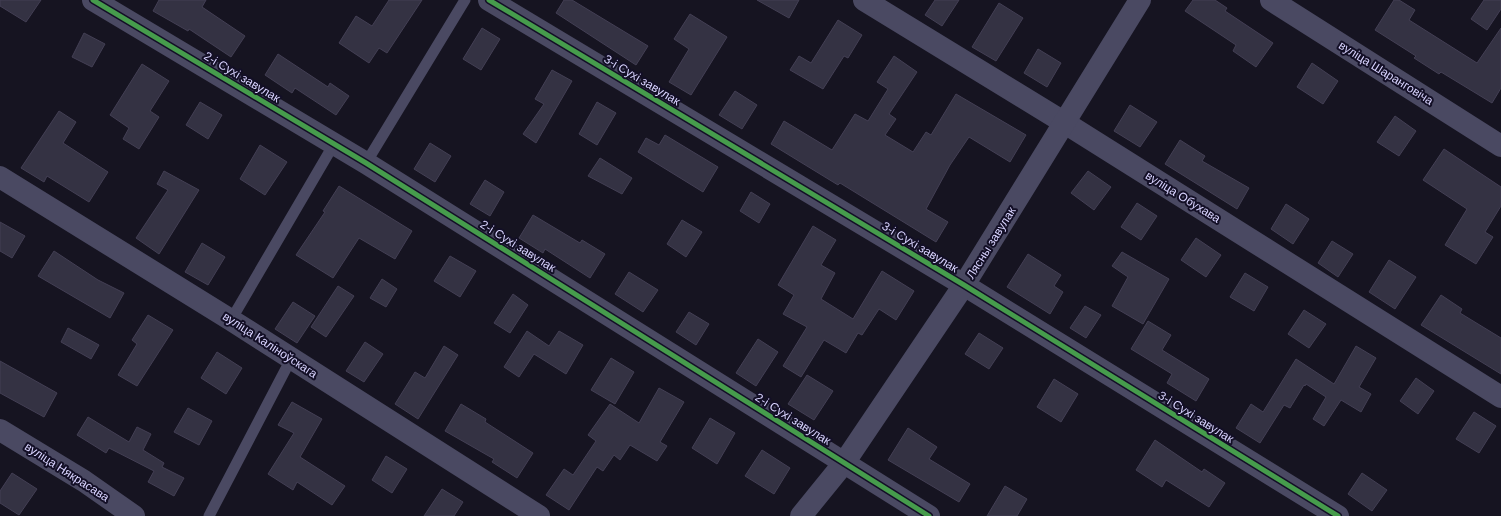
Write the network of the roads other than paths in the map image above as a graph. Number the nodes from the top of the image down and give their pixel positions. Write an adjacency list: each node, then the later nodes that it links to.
1 (93, 0): 8 (street, 2-і Сухі завулак)
2 (465, 0): 10 (lane)
3 (489, 0): 12 (street, 3-і Сухі завулак)
4 (864, 0): 7 (street, вуліца Обухава)
5 (1140, 0): 7 (street, Лясны завулак)
6 (1271, 0): 9 (street, вуліца Шаранговіча)
7 (1065, 123): 12 (street, Лясны завулак); 15 (street, вуліца Обухава)
8 (334, 144): 10 (street, 2-і Сухі завулак); 13 (lane)
9 (1501, 146)
10 (366, 162): 17 (street, 2-і Сухі завулак)
11 (0, 177): 13 (street, вуліца Каліноўскага)
12 (964, 285): 17 (street, Лясны завулак); 23 (street, 3-і Сухі завулак)
13 (231, 320): 14 (street, вуліца Каліноўскага)
14 (291, 359): 19 (lane); 20 (street, вуліца Каліноўскага)
15 (1501, 397)
16 (0, 430): 18 (street, вуліца Някрасава)
17 (844, 463): 21 (street, Лясны завулак); 22 (street, 2-і Сухі завулак)
18 (134, 516)
19 (209, 516)
20 (539, 516)
21 (801, 516)
22 (929, 516)
23 (1338, 516)

